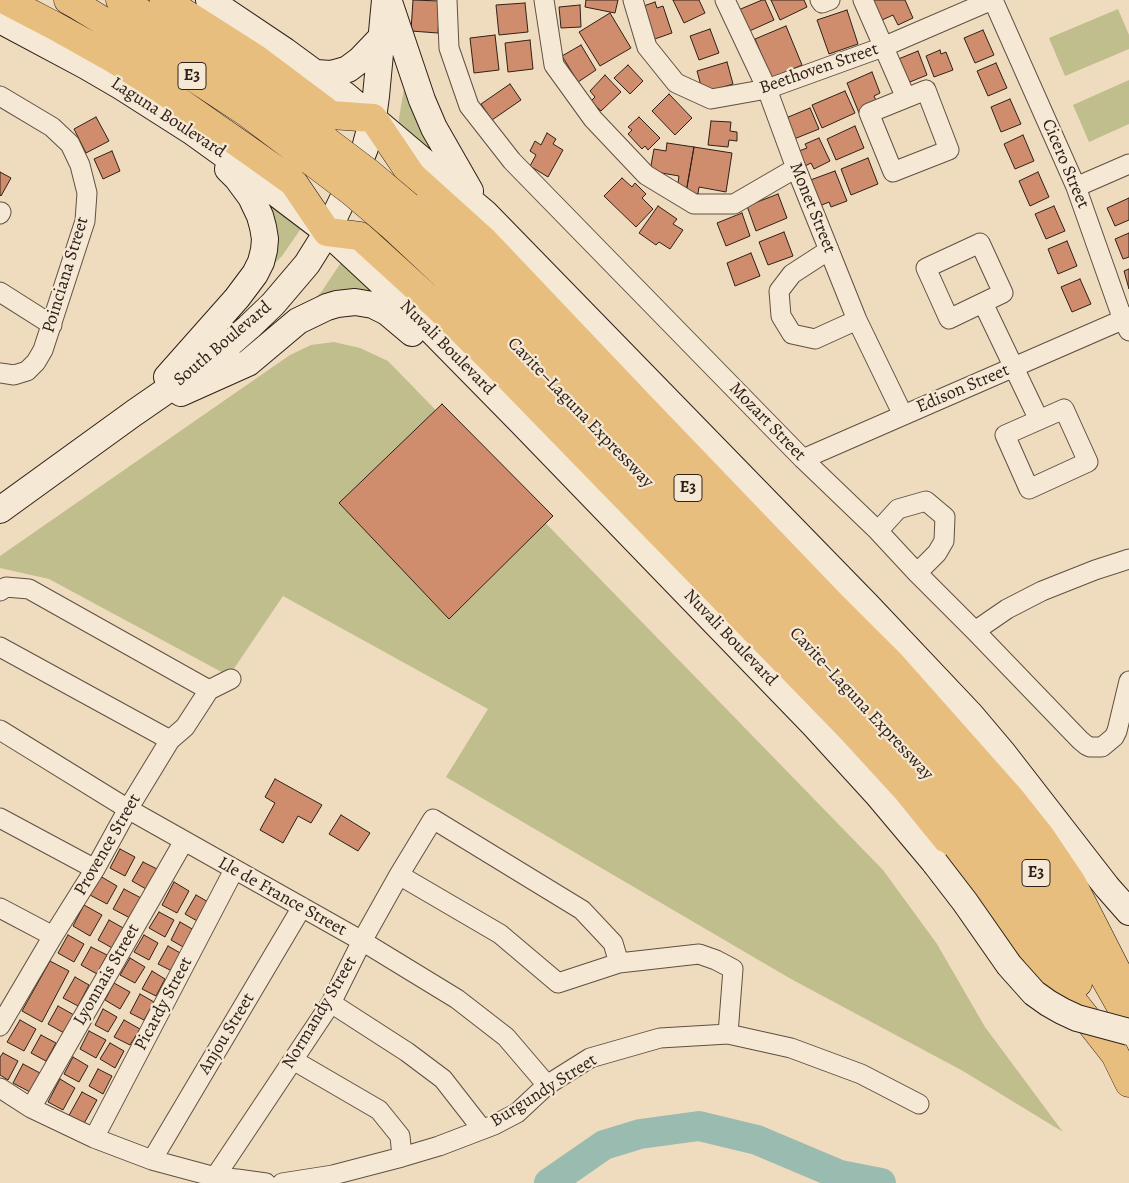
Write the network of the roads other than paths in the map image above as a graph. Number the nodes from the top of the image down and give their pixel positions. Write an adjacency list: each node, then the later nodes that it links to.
1 (5, 0): 30 (highway)
2 (68, 0): 24 (highway, Cavite–Laguna Expressway / E3)
3 (120, 0): 24 (highway, Cavite–Laguna Expressway / E3)
4 (164, 0): 22 (highway)
5 (209, 0): 18 (main road)
6 (387, 0): 16 (main road, South Boulevard); 28 (main road)
7 (447, 0): 43 (street, Mozart Street)
8 (544, 0): 26 (street)
9 (632, 0): 19 (street, Beethoven Street)
10 (725, 0): 19 (street, Monet Street)
11 (820, 0): 12 (street)
12 (830, 0)
13 (863, 0): 17 (street)
14 (993, 0): 17 (street, Beethoven Street); 27 (street, Cicero Street)
15 (0, 20): 23 (main road, Laguna Boulevard)
16 (382, 38): 18 (main road); 22 (main road, South Boulevard)
17 (883, 47): 19 (street, Beethoven Street); 21 (street)
18 (316, 73): 22 (main road)
19 (767, 90): 26 (street, Monet Street)
20 (0, 96): 36 (street, Poinciana Street)
21 (906, 98): 21 (street)
22 (373, 118): 28 (main road); 30 (main road, South Boulevard); 68 (highway)
23 (192, 131): 30 (main road, Laguna Boulevard); 39 (main road)
24 (320, 151): 29 (highway, Cavite–Laguna Expressway / E3, bridge)
25 (1129, 164): 27 (street)
26 (796, 168): 31 (street, Monet Street)
27 (1076, 187): 35 (street, Cicero Street)
28 (486, 214): 64 (main road)
29 (400, 216): 71 (highway, Cavite–Laguna Expressway / E3); 74 (highway, Cavite–Laguna Expressway / E3)
30 (328, 232): 39 (main road, South Boulevard); 42 (main road, Nuvali Boulevard); 74 (highway)
31 (829, 250): 34 (street, Monet Street); 34 (street)
32 (0, 292): 36 (street)
33 (983, 303): 37 (street)
34 (857, 320): 40 (street, Monet Street)
35 (1127, 323): 37 (street, Edison Street)
36 (52, 325): 38 (street, Poinciana Street)
37 (1014, 367): 40 (street, Edison Street); 41 (street)
38 (0, 373)
39 (134, 412): 42 (main road); 44 (main road, South Boulevard)
40 (903, 415): 43 (street, Edison Street)
41 (1039, 420): 41 (street)
42 (524, 424): 74 (main road, Nuvali Boulevard, bridge)
43 (803, 459): 45 (street, Mozart Street)
44 (0, 510)
45 (878, 531): 47 (street, Mozart Street); 47 (street)
46 (1129, 559): 49 (street)
47 (917, 573): 49 (street, Mozart Street)
48 (0, 591): 53 (street)
49 (976, 631): 52 (street, Mozart Street)
50 (0, 647): 55 (street)
51 (231, 679): 53 (street)
52 (1129, 681)
53 (209, 690): 55 (street, Provence Street)
54 (0, 730): 56 (street, Lle de France Street)
55 (170, 740): 56 (street, Provence Street)
56 (128, 809): 58 (street, Lle de France Street); 59 (street, Provence Street)
57 (0, 818): 59 (street)
58 (184, 841): 60 (street, Lle de France Street); 80 (street, Lyonnais Street)
59 (95, 869): 65 (street, Provence Street)
60 (234, 870): 62 (street, Lle de France Street); 82 (street, Picardy Street)
61 (400, 875): 66 (street, Normandy Street); 67 (street); 67 (street, Normandy Street)
62 (302, 907): 66 (street, Lle de France Street); 84 (street, Anjou Street)
63 (0, 908): 65 (street)
64 (1129, 912)
65 (53, 936): 69 (street, Provence Street)
66 (362, 941): 70 (street, Normandy Street); 77 (street, Lle de France Street)
67 (619, 963): 73 (street)
68 (1129, 996)
69 (6, 1002): 72 (street, Provence Street)
70 (331, 1002): 75 (street, Normandy Street); 81 (street)
71 (1129, 1021)
72 (0, 1026)
73 (728, 1034): 77 (street, Burgundy Street); 79 (street, Burgundy Street)
74 (1122, 1043): 76 (highway, Cavite–Laguna Expressway / E3)
75 (293, 1060): 83 (street); 85 (street, Normandy Street)
76 (1129, 1083)
77 (547, 1085): 81 (street, Burgundy Street)
78 (0, 1088): 80 (street)
79 (918, 1104)
80 (31, 1108): 82 (street)
81 (482, 1129): 83 (street, Burgundy Street)
82 (94, 1138): 84 (street)
83 (402, 1157): 87 (street, Burgundy Street)
84 (152, 1160): 85 (street)
85 (215, 1177): 86 (street)
86 (266, 1183)
87 (282, 1183)

